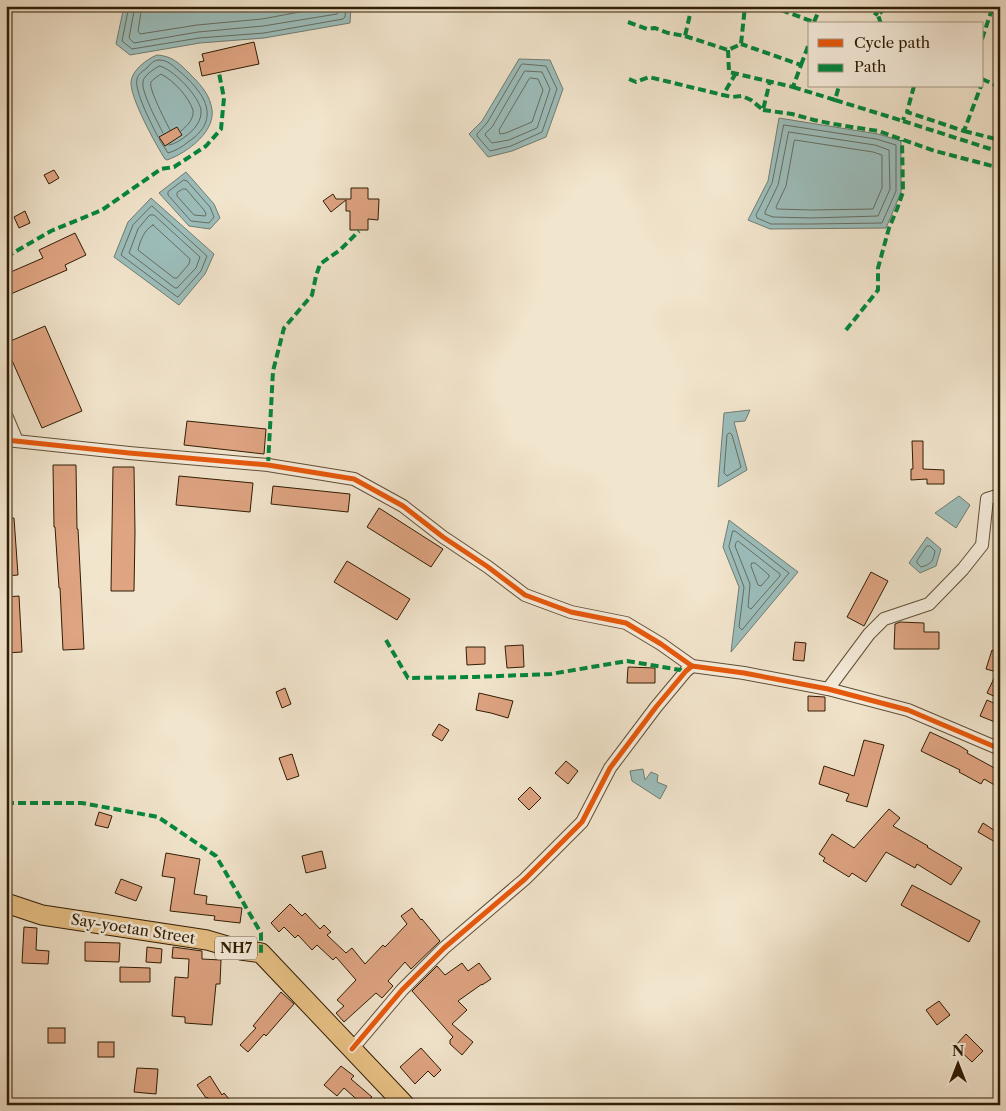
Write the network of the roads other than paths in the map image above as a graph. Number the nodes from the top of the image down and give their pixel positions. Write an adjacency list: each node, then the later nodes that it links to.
1 (6, 415): 2 (street)
2 (12, 440): 4 (street)
3 (1000, 495): 5 (street)
4 (692, 666): 5 (street); 8 (street)
5 (828, 690): 6 (street)
6 (1000, 749)
7 (6, 903): 8 (highway, Say-yoetan Street / NH7)
8 (352, 1049): 9 (highway, Say-yoetan Street / NH7)
9 (405, 1105)

